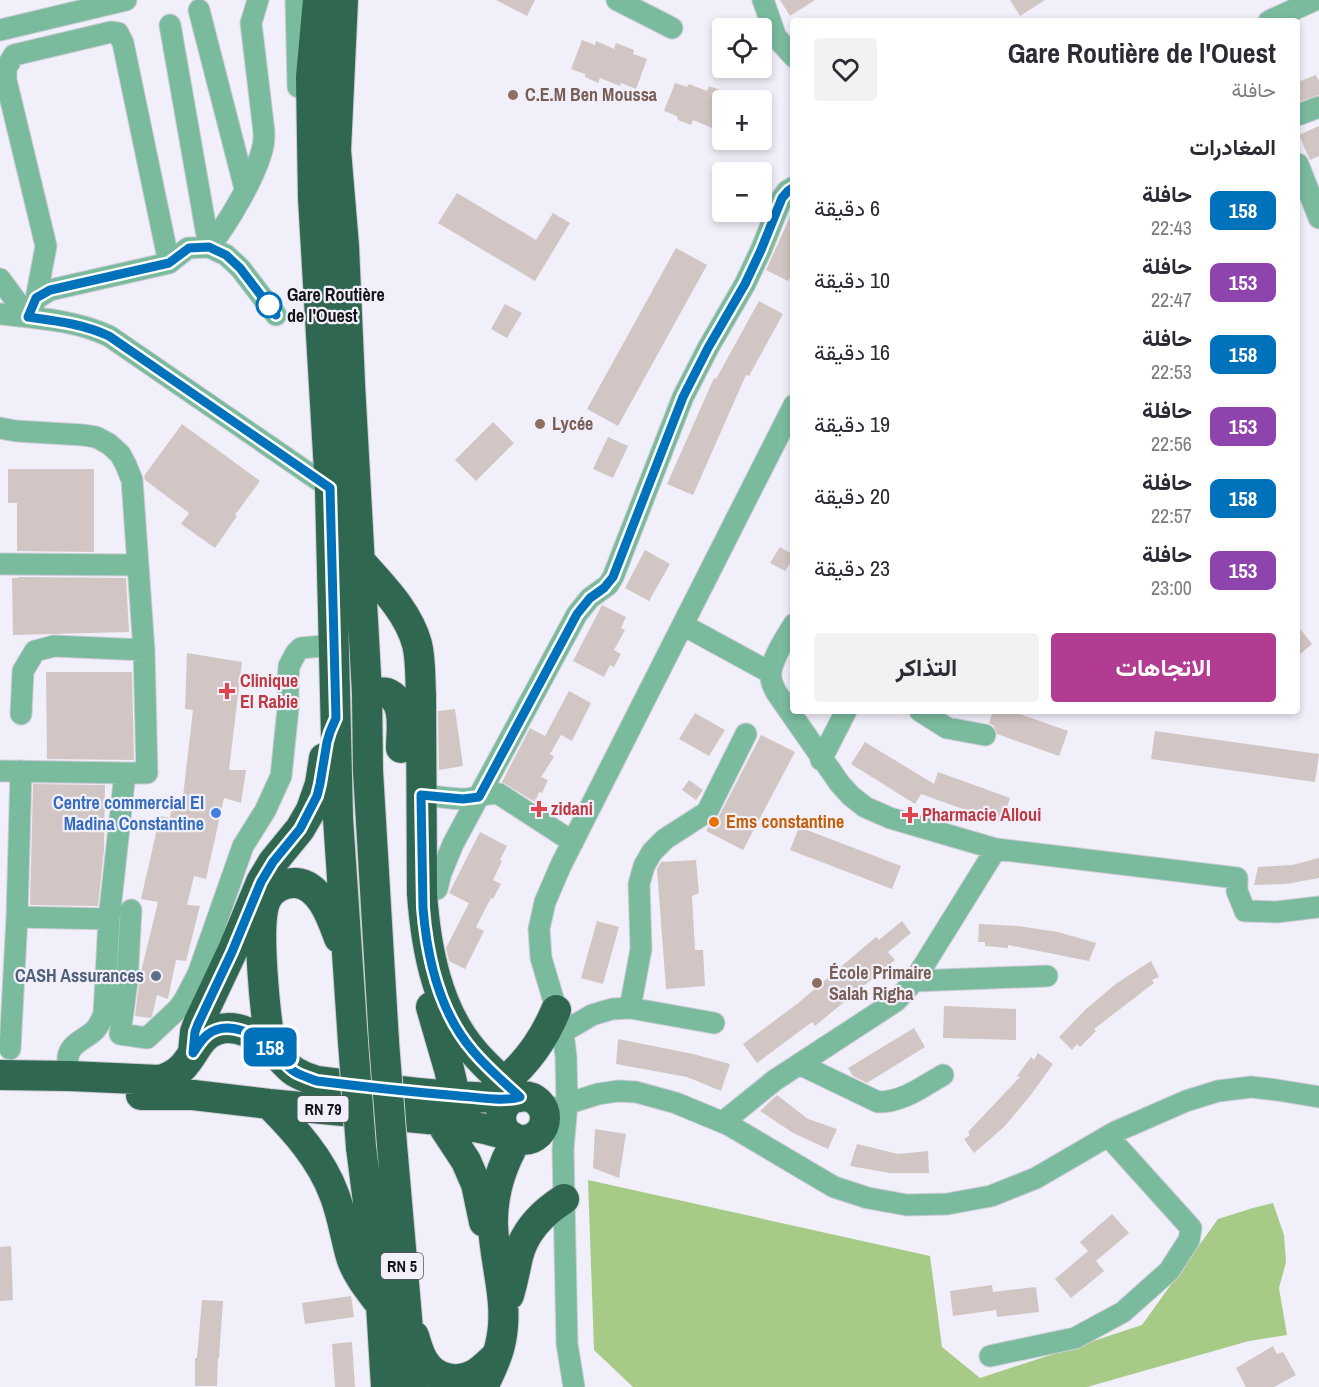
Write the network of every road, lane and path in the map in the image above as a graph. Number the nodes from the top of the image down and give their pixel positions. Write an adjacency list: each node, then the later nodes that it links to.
1 (126, 0): 13 (street)
2 (258, 0): 18 (street)
3 (296, 0): 29 (street)
4 (318, 0): 29 (highway, RN 5)
5 (343, 0): 31 (highway, RN 5)
6 (617, 0): 12 (street)
7 (763, 0): 14 (street)
8 (1315, 0): 10 (street)
9 (199, 10): 18 (street)
10 (1276, 18)
11 (170, 25): 21 (street)
12 (672, 28)
13 (0, 30)
14 (790, 53)
15 (1319, 107): 16 (street)
16 (1300, 114)
17 (1300, 169): 20 (street)
18 (245, 189): 21 (street)
19 (790, 190): 52 (street)
20 (1319, 218)
21 (209, 247): 22 (street); 26 (street)
22 (169, 263): 24 (street); 24 (street)
23 (0, 279): 24 (street)
24 (32, 308): 25 (street); 30 (street)
25 (0, 314)
26 (276, 315)
27 (790, 413): 34 (street)
28 (0, 428): 33 (street)
29 (328, 438): 30 (highway, RN 5)
30 (330, 488): 36 (highway, RN 5)
31 (360, 560): 39 (highway, RN 5); 51 (highway)
32 (0, 564): 33 (street)
33 (138, 566): 37 (street)
34 (683, 625): 38 (street); 53 (street)
35 (790, 631): 38 (street)
36 (334, 645): 45 (highway, RN 5); 57 (street)
37 (144, 650): 41 (street); 50 (street)
38 (771, 673): 40 (street)
39 (367, 693): 73 (highway); 84 (highway, RN 5, bridge)
40 (790, 713)
41 (21, 714)
42 (791, 714): 48 (street)
43 (844, 714): 48 (street)
44 (925, 714): 47 (street)
45 (336, 718): 60 (highway, RN 5); 67 (highway)
46 (746, 734): 63 (street)
47 (985, 735)
48 (821, 760): 54 (street)
49 (10, 771): 50 (street); 58 (street)
50 (125, 773): 59 (street)
51 (421, 795): 52 (street); 76 (highway)
52 (479, 797): 53 (street); 55 (street)
53 (573, 842): 64 (street)
54 (996, 849): 56 (street); 62 (street)
55 (438, 889)
56 (1319, 907)
57 (131, 909)
58 (17, 917): 59 (street); 68 (street)
59 (108, 919): 71 (street)
60 (348, 961): 66 (highway); 84 (highway, RN 5, bridge)
61 (1047, 976): 62 (street)
62 (914, 981): 69 (street)
63 (630, 1008): 64 (street); 65 (street)
64 (560, 1021): 76 (highway); 76 (street)
65 (714, 1023)
66 (271, 1048): 67 (highway, RN 79); 73 (highway, RN 79)
67 (193, 1053): 71 (highway, RN 79); 74 (highway, RN 79)
68 (5, 1062): 71 (highway, RN 79)
69 (800, 1064): 70 (street); 79 (street)
70 (943, 1075)
71 (70, 1076)
72 (0, 1092): 74 (highway, RN 79)
73 (455, 1095): 76 (highway, RN 79)
74 (228, 1098): 77 (highway, RN 79)
75 (1319, 1098): 80 (street)
76 (530, 1099): 79 (street); 81 (highway); 82 (street)
77 (269, 1104): 78 (highway, RN 79); 84 (highway)
78 (439, 1120): 81 (highway, RN 79); 83 (highway)
79 (723, 1122): 80 (street)
80 (1108, 1136): 87 (street)
81 (514, 1138): 83 (highway)
82 (564, 1199): 85 (highway); 91 (street)
83 (496, 1246): 85 (highway)
84 (393, 1307): 86 (highway); 88 (highway, RN 5); 89 (highway, RN 5)
85 (503, 1308): 86 (highway)
86 (497, 1355): 90 (highway)
87 (990, 1356)
88 (387, 1387)
89 (413, 1387)
90 (483, 1387)
91 (574, 1387)

